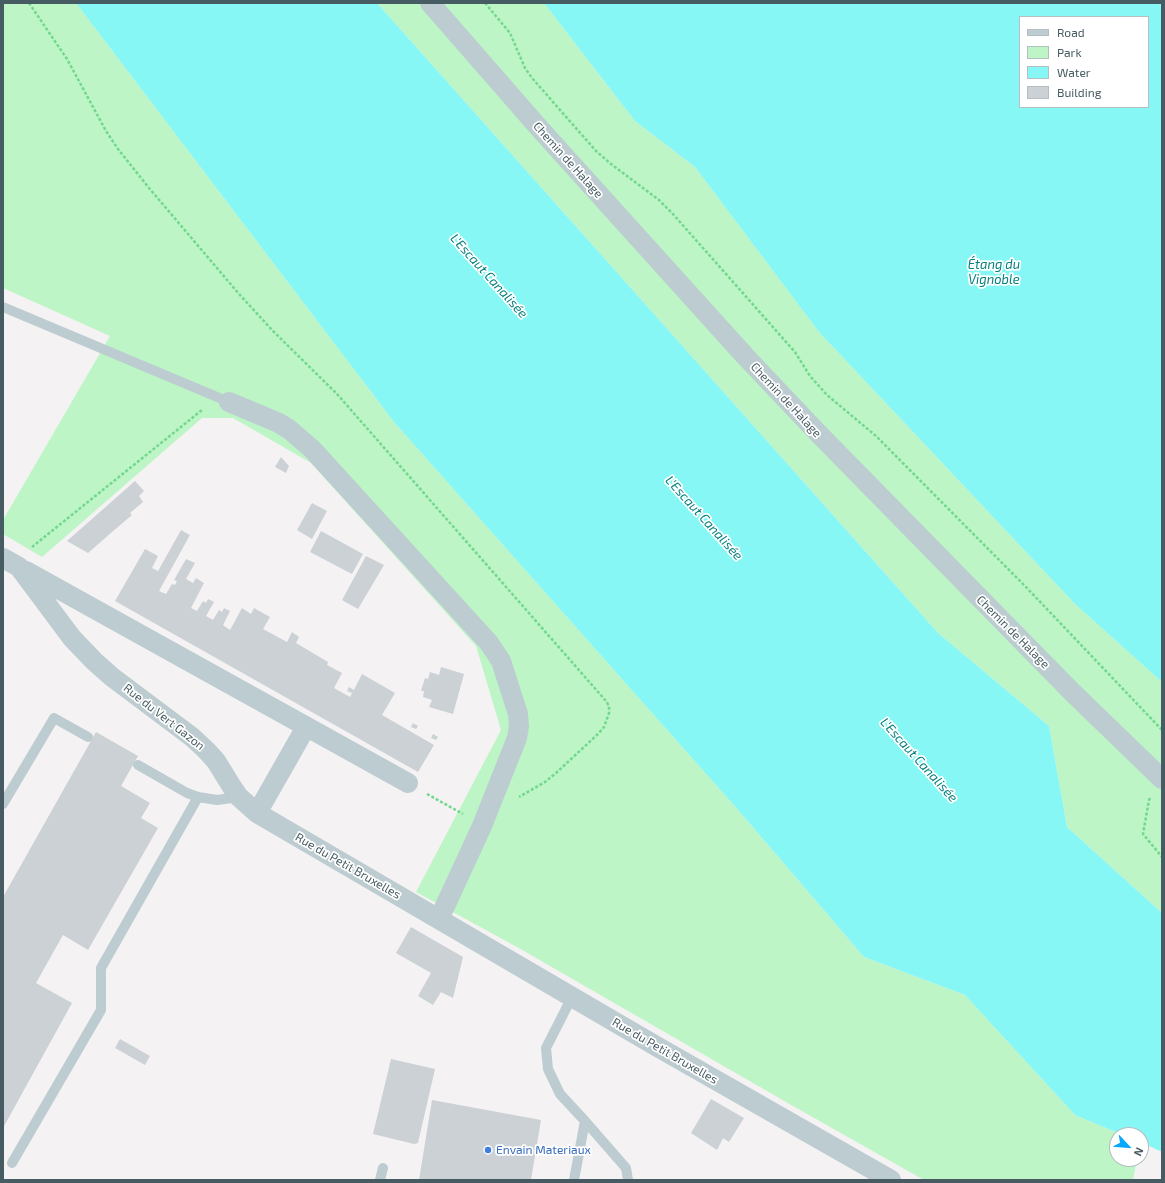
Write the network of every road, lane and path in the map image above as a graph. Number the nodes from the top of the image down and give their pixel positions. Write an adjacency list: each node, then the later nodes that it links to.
1 (29, 3): 15 (path)
2 (430, 3): 12 (street, Chemin de Halage)
3 (485, 3): 8 (path)
4 (3, 307): 5 (lane)
5 (230, 402): 6 (path); 18 (street)
6 (9, 561): 7 (street); 14 (street, Rue du Vert Gazon)
7 (306, 727): 11 (street); 17 (street)
8 (1162, 730)
9 (88, 737): 16 (lane)
10 (138, 765): 13 (lane)
11 (408, 783): 18 (path)
12 (1158, 787): 19 (path)
13 (198, 797): 14 (lane); 23 (lane)
14 (239, 797): 17 (street, Rue du Vert Gazon)
15 (517, 798)
16 (3, 804)
17 (257, 813): 20 (street, Rue du Petit Bruxelles)
18 (482, 826): 20 (street)
19 (1162, 857)
20 (440, 919): 21 (street, Rue du Petit Bruxelles)
21 (572, 997): 22 (lane); 28 (street, Rue du Petit Bruxelles)
22 (585, 1121): 26 (lane); 27 (lane)
23 (12, 1163)
24 (383, 1168): 25 (lane)
25 (380, 1180)
26 (574, 1180)
27 (628, 1180)
28 (891, 1180)

